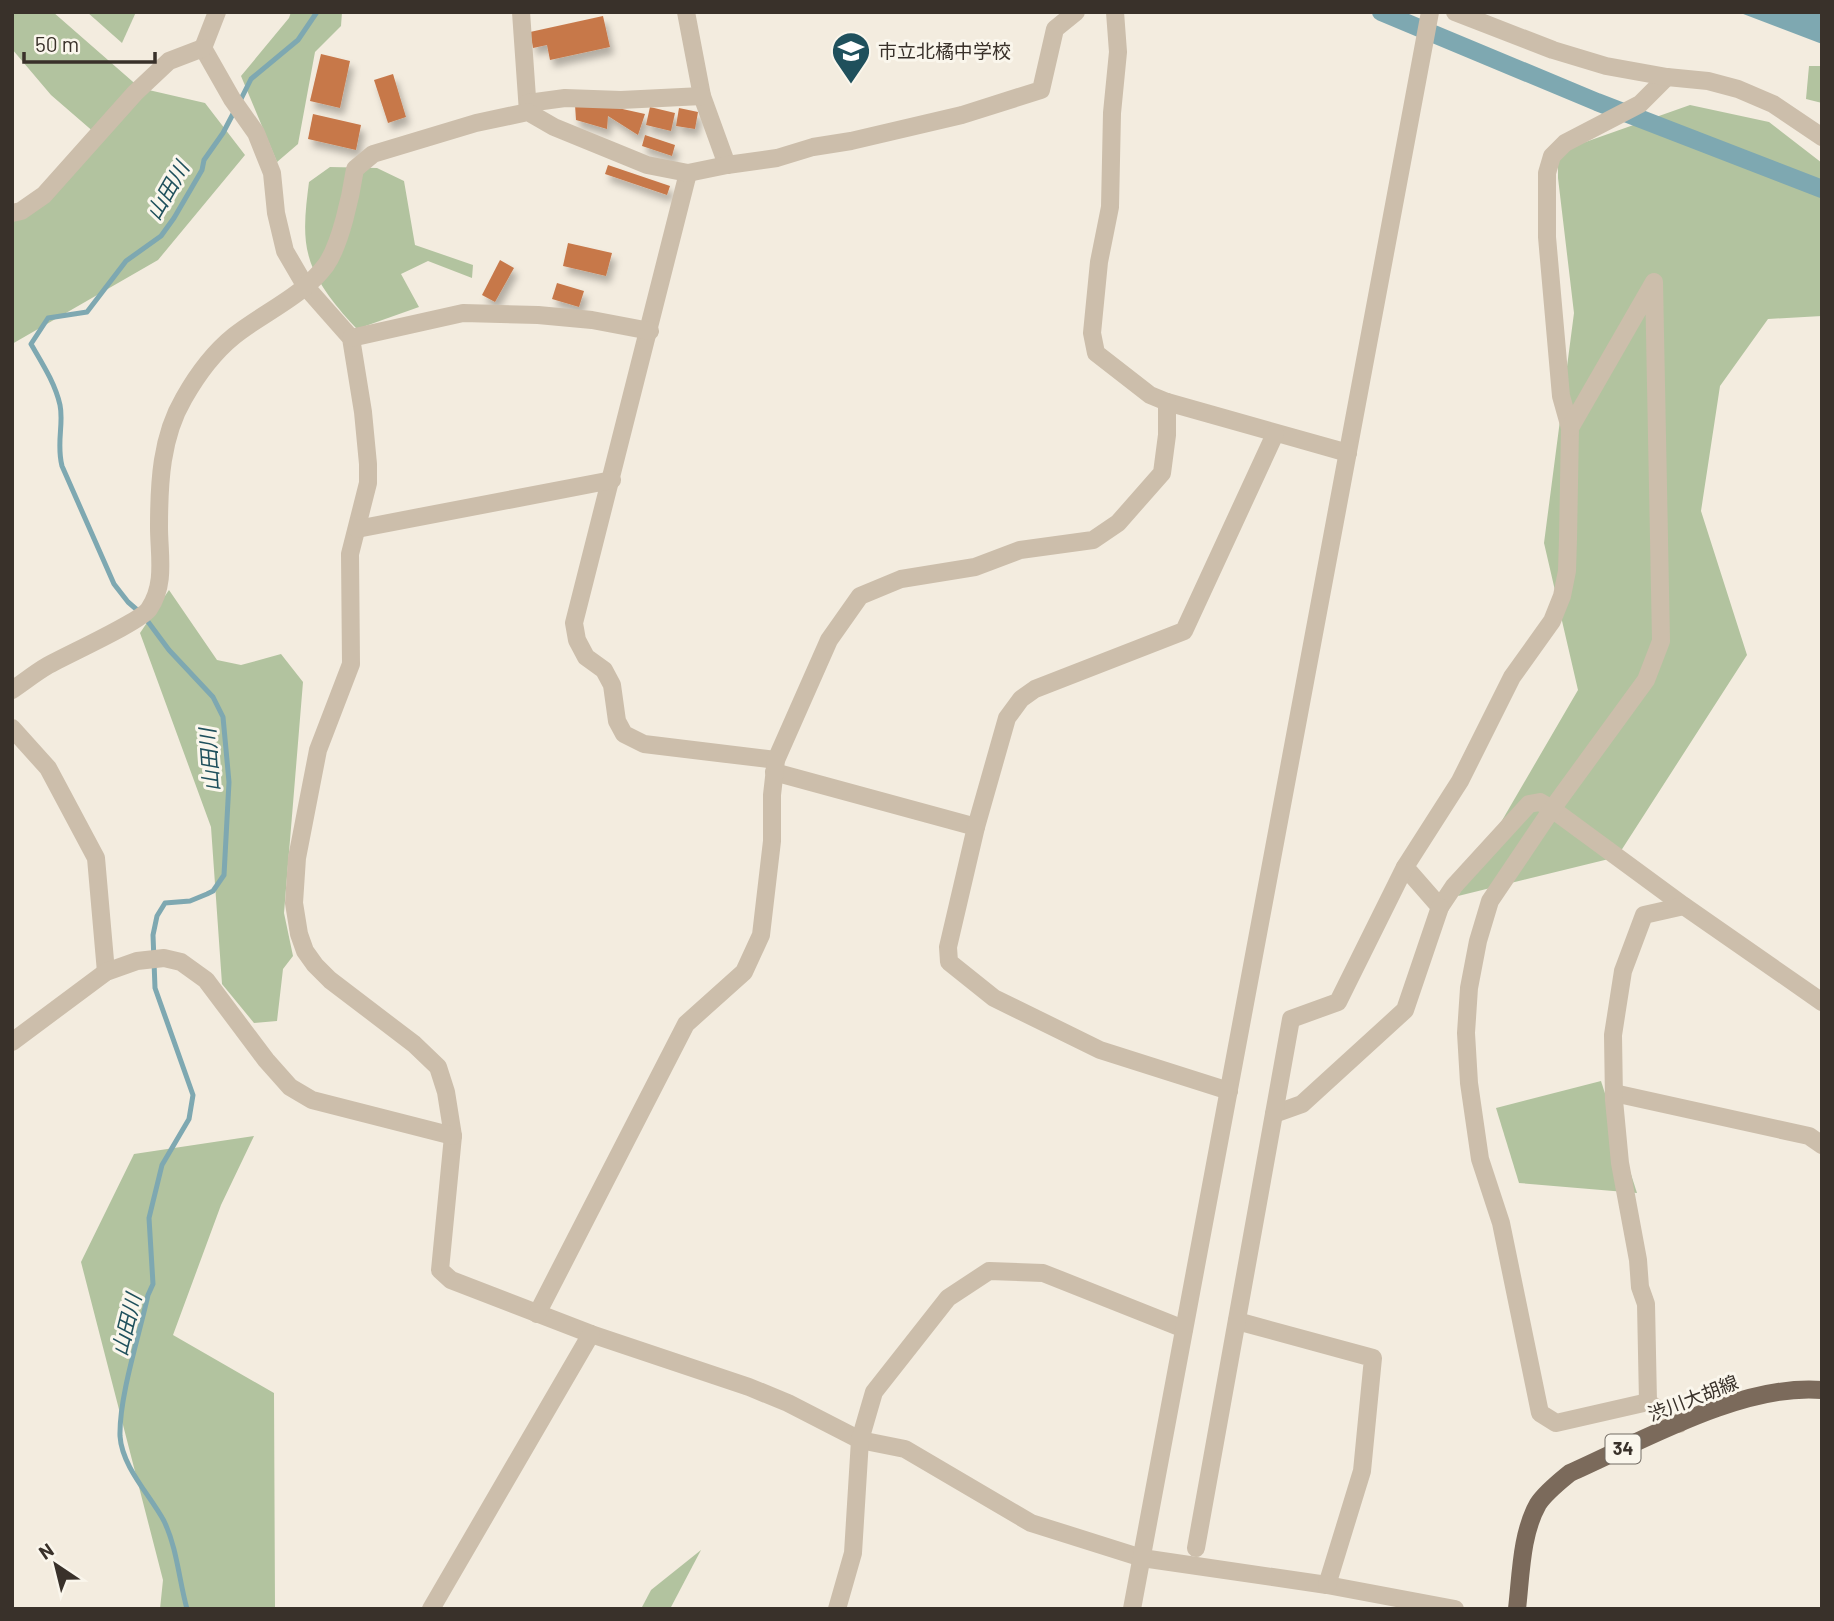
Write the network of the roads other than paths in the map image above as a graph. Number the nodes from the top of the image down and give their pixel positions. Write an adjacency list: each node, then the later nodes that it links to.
1 (217, 12): 8 (street)
2 (521, 12): 11 (street)
3 (686, 12): 10 (street)
4 (1076, 12): 13 (street)
5 (1115, 12): 19 (street)
6 (1430, 12): 22 (street)
7 (1455, 12): 9 (street)
8 (203, 48): 15 (street); 16 (street)
9 (1667, 77): 12 (street); 20 (street)
10 (702, 96): 11 (street); 13 (street)
11 (528, 108): 14 (street); 16 (street)
12 (1822, 137)
13 (727, 165): 14 (street)
14 (688, 173): 17 (street)
15 (12, 213)
16 (306, 287): 18 (street); 25 (street)
17 (650, 331): 18 (street); 23 (street)
18 (351, 338): 24 (street)
19 (1167, 402): 21 (street); 27 (street)
20 (1570, 428): 28 (street); 30 (street)
21 (1276, 433): 22 (street); 29 (street)
22 (1348, 453): 36 (street)
23 (612, 480): 24 (street); 27 (street)
24 (357, 529): 39 (street)
25 (12, 690)
26 (12, 728): 33 (street)
27 (775, 766): 29 (street); 41 (street)
28 (1552, 808): 31 (street); 32 (street); 46 (street)
29 (976, 827): 36 (street)
30 (1405, 867): 32 (street); 38 (street)
31 (1684, 906): 34 (street); 37 (street)
32 (1440, 907): 38 (street)
33 (106, 972): 35 (street); 39 (street)
34 (1822, 1002)
35 (12, 1042)
36 (1229, 1091): 43 (street)
37 (1614, 1093): 40 (street); 46 (street)
38 (1274, 1114): 42 (street)
39 (453, 1136): 41 (street)
40 (1822, 1145)
41 (537, 1314): 44 (street)
42 (1237, 1321): 49 (street); 51 (street)
43 (1184, 1329): 48 (street); 50 (street)
44 (591, 1334): 48 (street); 52 (street)
45 (1822, 1390): 47 (main road, 渋川大胡線 / 34)
46 (1648, 1402): 47 (street)
47 (1679, 1424): 56 (main road, 渋川大胡線 / 34)
48 (860, 1440): 50 (street); 53 (street)
49 (1196, 1548)
50 (1142, 1558): 51 (street); 54 (street)
51 (1327, 1585): 55 (street)
52 (430, 1609)
53 (837, 1609)
54 (1132, 1609)
55 (1455, 1609)
56 (1517, 1609)

